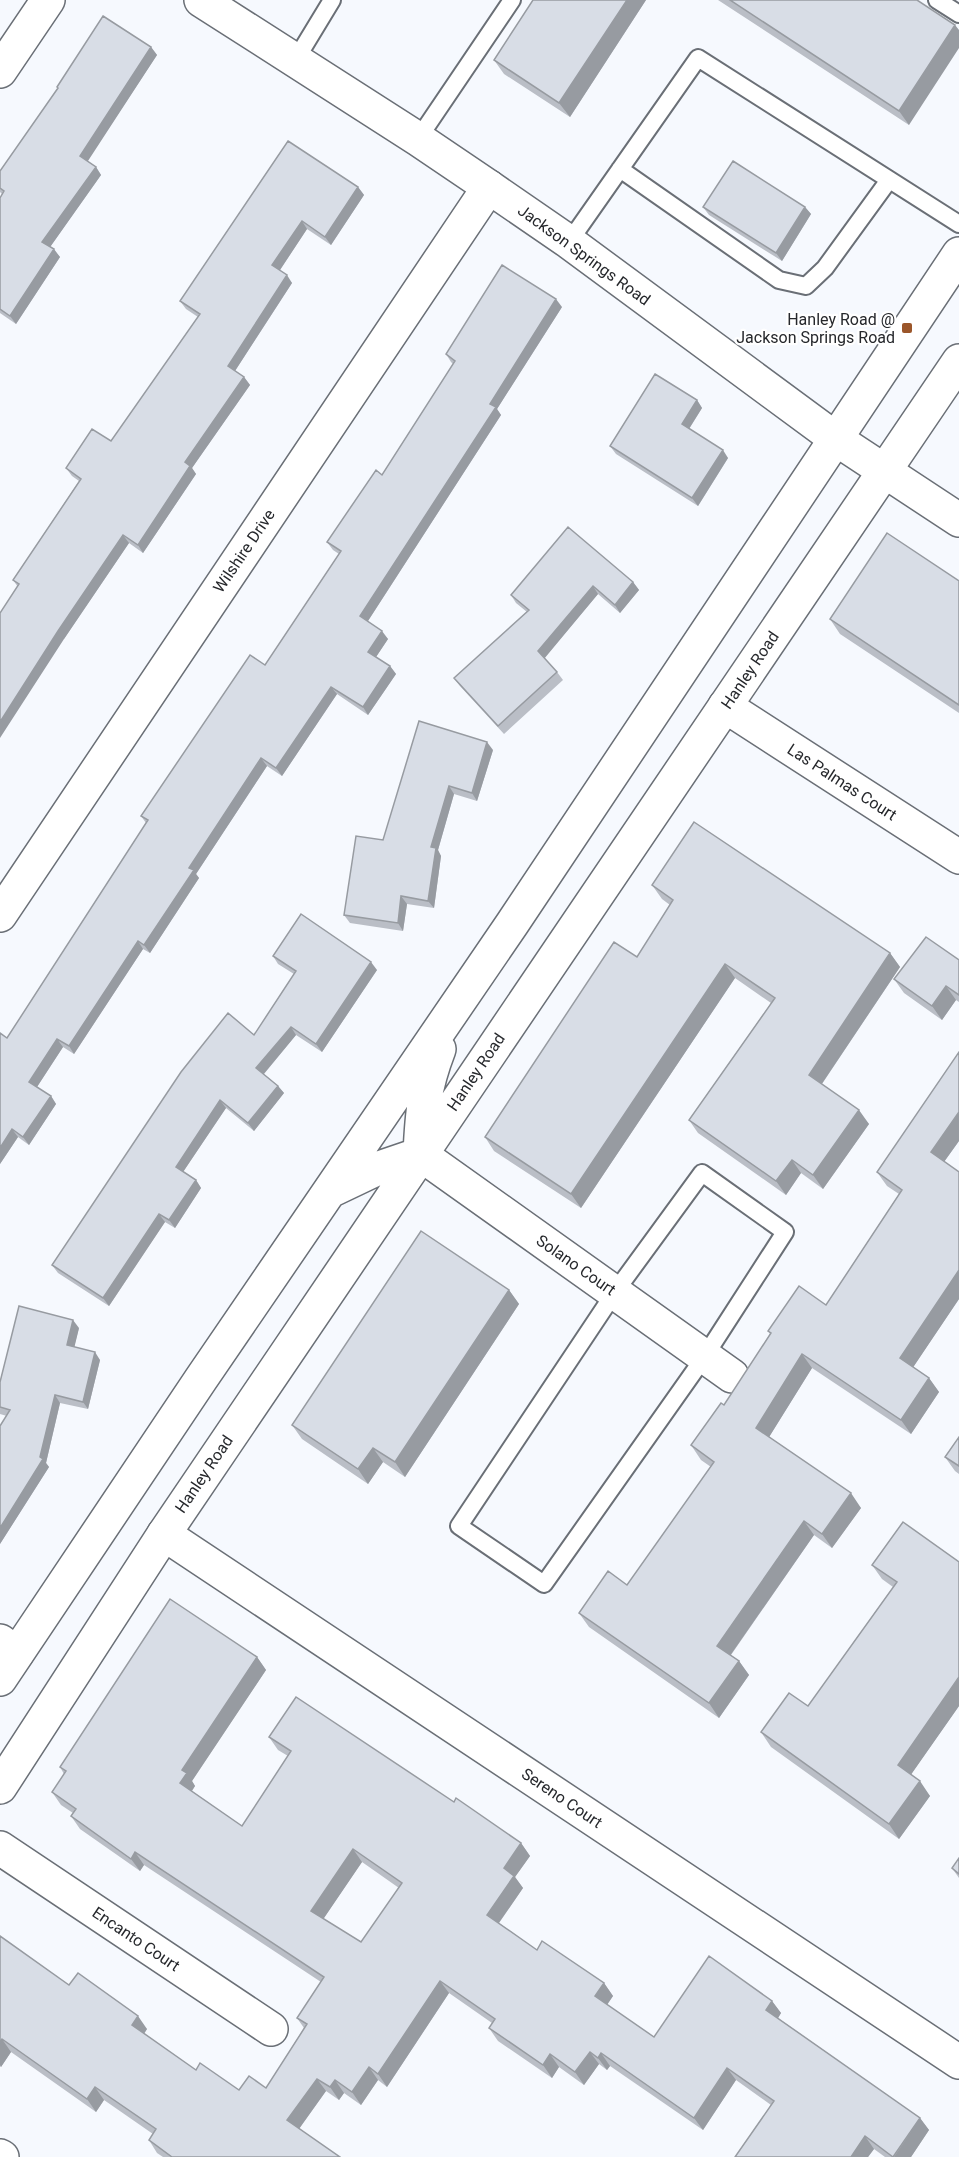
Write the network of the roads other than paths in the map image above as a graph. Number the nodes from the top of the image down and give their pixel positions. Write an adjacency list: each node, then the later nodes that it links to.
1 (48, 0): 8 (street)
2 (332, 0): 7 (lane)
3 (513, 0): 9 (lane)
4 (937, 0): 6 (lane)
5 (208, 2): 7 (street, Jackson Springs Road)
6 (959, 14)
7 (295, 61): 9 (street, Jackson Springs Road)
8 (0, 71)
9 (418, 139): 12 (street, Jackson Springs Road)
10 (620, 169): 11 (lane); 11 (lane); 14 (lane)
11 (889, 180): 13 (lane)
12 (489, 187): 14 (street, Jackson Springs Road); 22 (street, Wilshire Drive)
13 (959, 224)
14 (569, 242): 17 (street, Jackson Springs Road)
15 (959, 254): 17 (street)
16 (959, 361): 18 (street, Hanley Road)
17 (836, 439): 18 (street, Jackson Springs Road); 23 (street)
18 (885, 471): 19 (street, Jackson Springs Road); 20 (street, Hanley Road)
19 (959, 520)
20 (725, 706): 21 (street, Las Palmas Court); 24 (street, Hanley Road)
21 (959, 858)
22 (0, 915)
23 (455, 1008): 24 (street); 25 (street)
24 (420, 1154): 25 (street); 26 (street, Solano Court); 29 (street, Hanley Road)
25 (330, 1191): 30 (street)
26 (615, 1292): 27 (street, Solano Court); 27 (lane); 27 (lane)
27 (705, 1356): 28 (street, Solano Court)
28 (732, 1376)
29 (164, 1534): 31 (street, Hanley Road); 34 (street, Sereno Court)
30 (6, 1658)
31 (0, 1787)
32 (0, 1848): 33 (street, Encanto Court)
33 (271, 2029)
34 (959, 2062)

